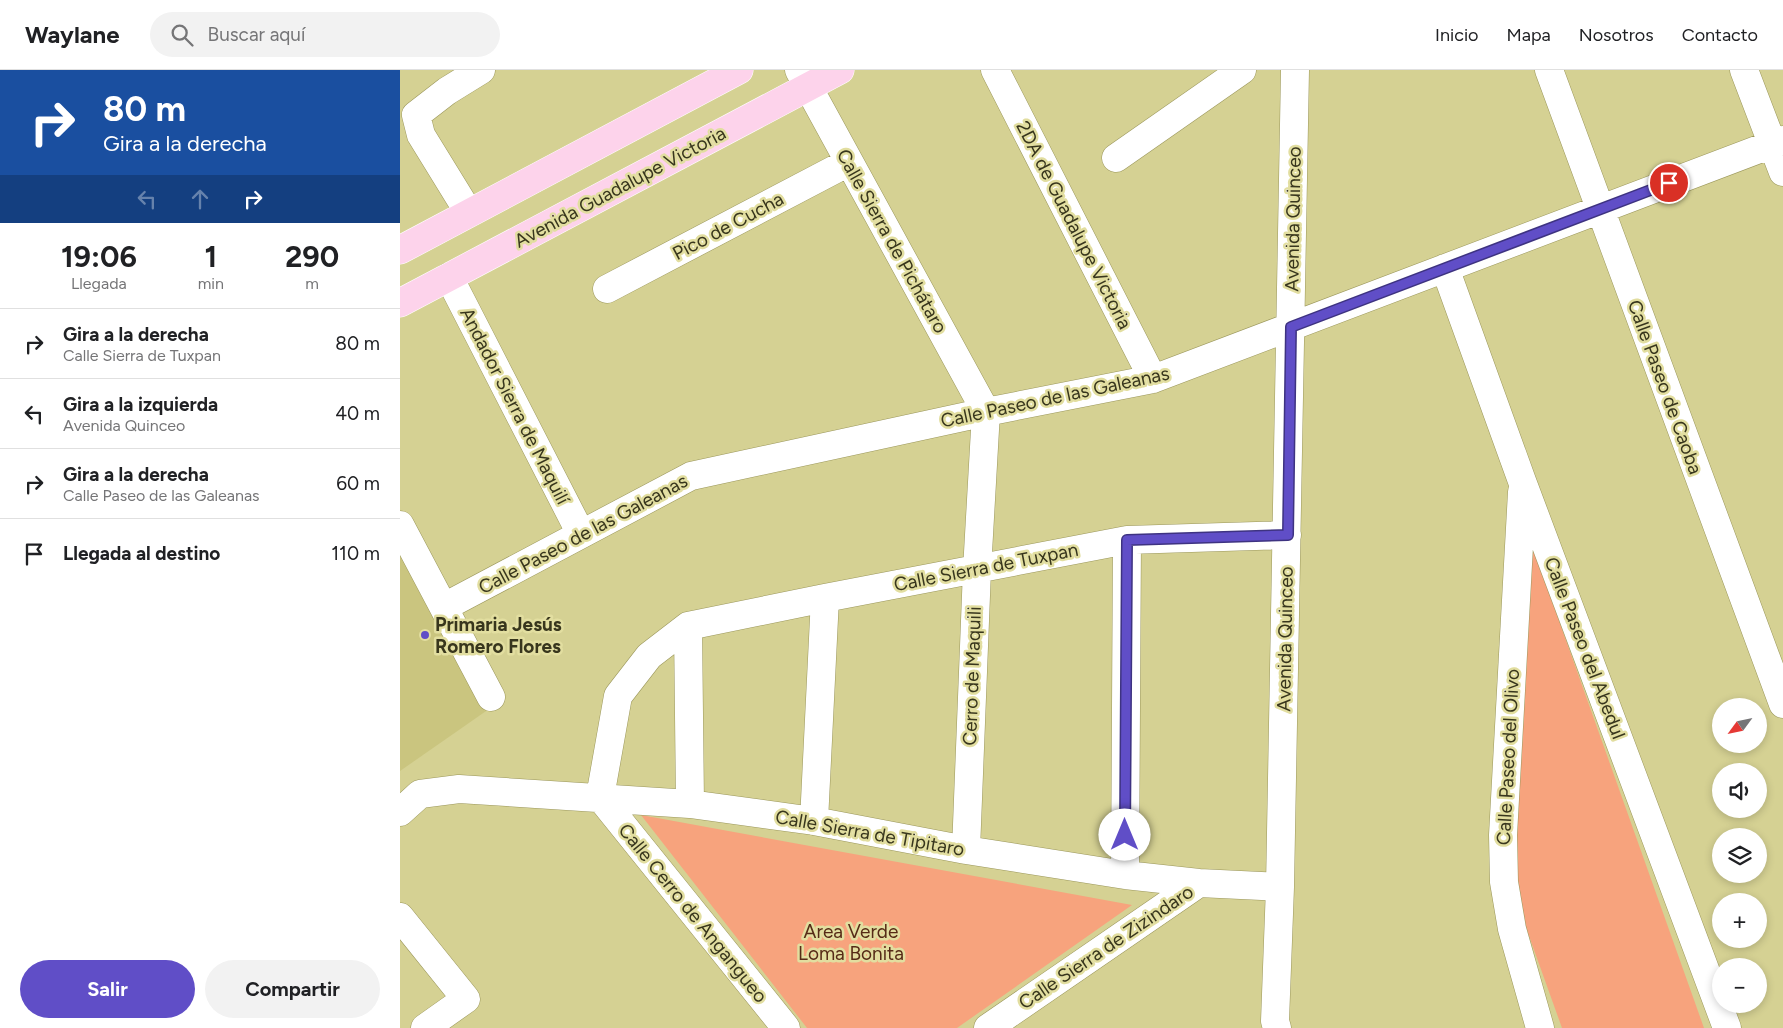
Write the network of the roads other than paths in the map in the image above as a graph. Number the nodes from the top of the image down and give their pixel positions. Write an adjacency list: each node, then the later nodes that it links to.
1 (481, 70): 15 (street)
2 (740, 70): 15 (main road)
3 (840, 70): 9 (main road, Avenida Guadalupe Victoria)
4 (995, 70): 22 (street, 2DA de Guadalupe Victoria)
5 (1242, 70): 11 (street)
6 (1295, 70): 21 (street, Avenida Quinceo)
7 (1549, 70): 14 (street, Calle Paseo de Caoba)
8 (1744, 70): 10 (street)
9 (804, 78): 12 (street, Calle Sierra de Pichátaro); 18 (main road, Avenida Guadalupe Victoria)
10 (1778, 142): 13 (street); 14 (street, Calle Paseo de las Galeanas)
11 (1116, 158)
12 (849, 162): 19 (street, Pico de Cucha); 23 (street, Calle Sierra de Pichátaro)
13 (1783, 172)
14 (1599, 210): 17 (street, Calle Paseo de las Galeanas); 34 (street, Calle Paseo de Caoba)
15 (469, 214): 16 (main road)
16 (400, 250)
17 (1445, 268): 21 (street, Calle Paseo de las Galeanas); 24 (street, Calle Paseo del Abedul)
18 (449, 277): 20 (main road, Avenida Guadalupe Victoria); 26 (street, Andador Sierra de Maquilí)
19 (607, 289)
20 (400, 303)
21 (1291, 327): 22 (street, Calle Paseo de las Galeanas); 27 (street, Avenida Quinceo)
22 (1153, 379): 23 (street, Calle Paseo de las Galeanas)
23 (986, 412): 26 (street, Calle Paseo de las Galeanas); 29 (street, Cerro de Maquili)
24 (1522, 481): 48 (street, Calle Paseo del Olivo); 49 (street, Calle Paseo del Abedul)
25 (400, 525): 31 (street)
26 (581, 534): 31 (street, Calle Paseo de las Galeanas)
27 (1288, 535): 28 (street, Calle Sierra de Tuxpan); 42 (street, Avenida Quinceo)
28 (1127, 540): 29 (street, Calle Sierra de Tuxpan); 40 (street)
29 (977, 570): 30 (street, Calle Sierra de Tuxpan); 39 (street, Cerro de Maquili)
30 (825, 598): 32 (street, Calle Sierra de Tuxpan); 38 (street)
31 (444, 608): 33 (street)
32 (688, 626): 35 (street); 36 (street)
33 (491, 697)
34 (1783, 704)
35 (600, 798): 36 (street, Calle Sierra de Tipitaro); 37 (street, Calle Sierra de Tipitaro); 46 (street, Calle Cerro de Angangueo)
36 (690, 804): 38 (street, Calle Sierra de Tipitaro)
37 (400, 812)
38 (814, 821): 39 (street, Calle Sierra de Tipitaro)
39 (966, 850): 40 (street, Calle Sierra de Tipitaro)
40 (1125, 875): 41 (street, Calle Sierra de Tipitaro)
41 (1199, 883): 42 (street, Calle Sierra de Tipitaro); 47 (street, Calle Sierra de Zizindaro)
42 (1280, 887): 44 (street, Avenida Quinceo)
43 (400, 917): 45 (street)
44 (1272, 1026)
45 (425, 1028)
46 (786, 1028)
47 (988, 1028)
48 (1540, 1028)
49 (1727, 1028)

